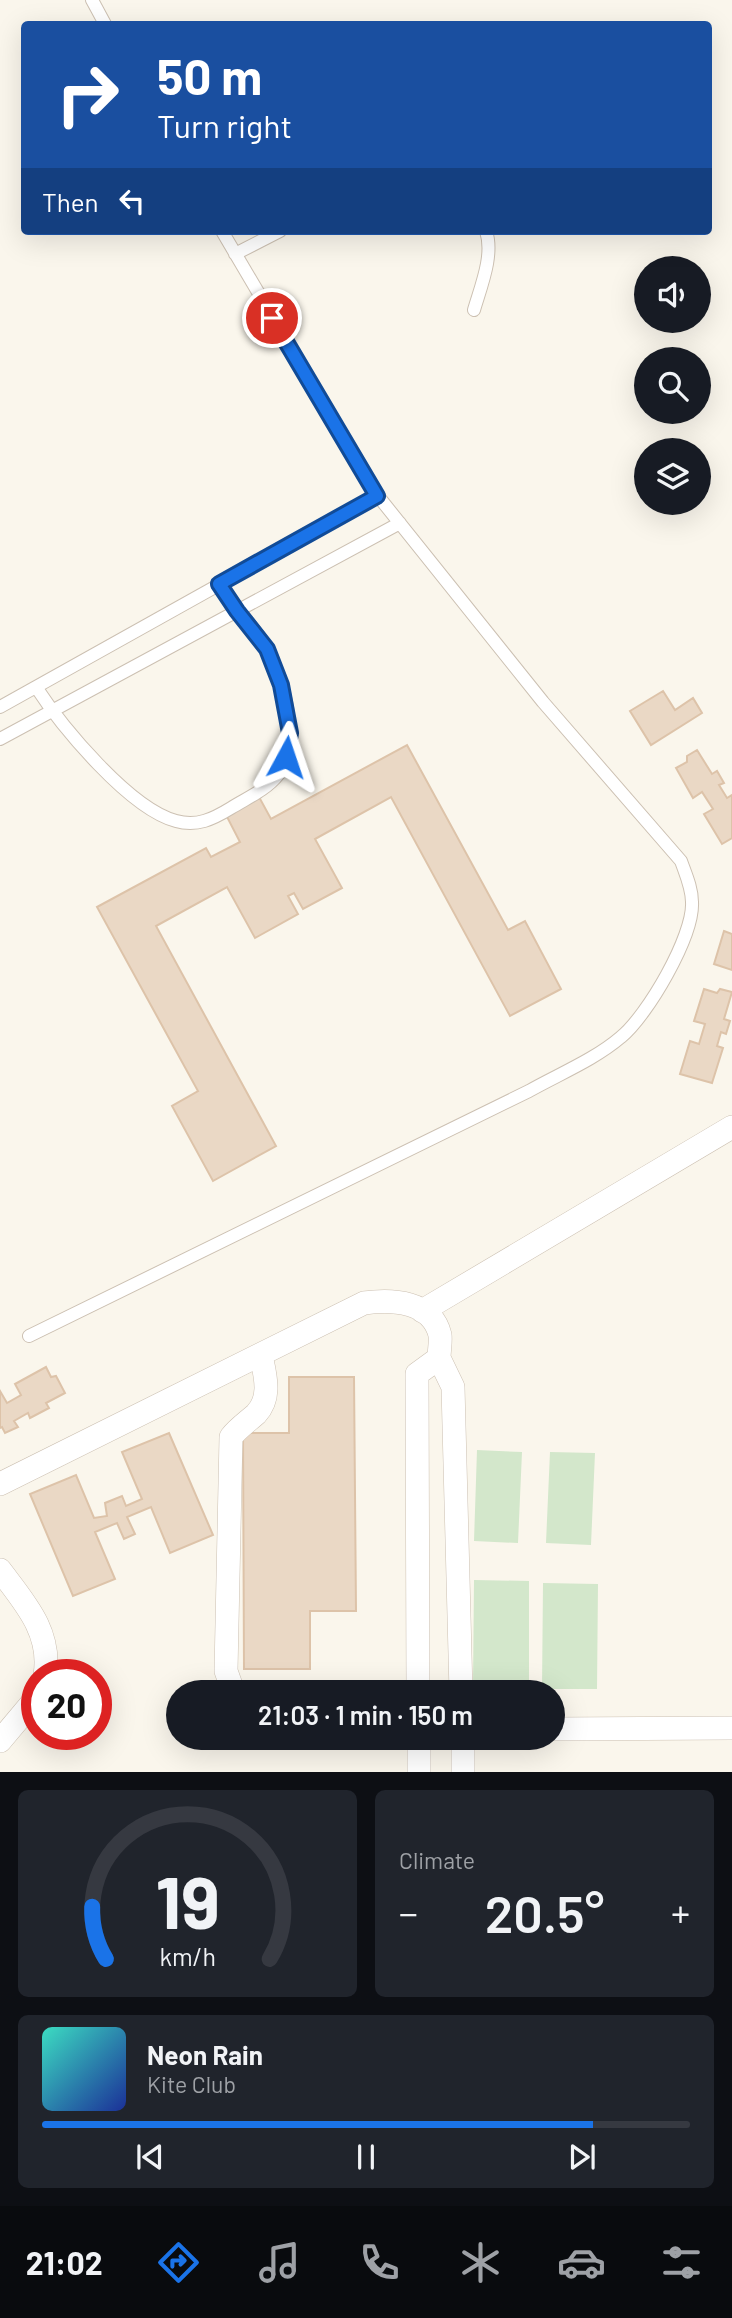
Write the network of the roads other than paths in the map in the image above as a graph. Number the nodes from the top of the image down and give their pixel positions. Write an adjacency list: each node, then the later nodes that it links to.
1 (92, 0): 2 (lane)
2 (103, 21)
3 (224, 235): 6 (lane)
4 (273, 235): 6 (lane)
5 (488, 235): 7 (lane)
6 (235, 254): 8 (lane)
7 (474, 310)
8 (377, 496): 9 (lane); 10 (lane)
9 (400, 523): 11 (lane); 18 (lane)
10 (219, 584): 11 (lane); 12 (lane)
11 (237, 611): 14 (lane); 14 (lane)
12 (36, 687): 13 (lane); 14 (lane)
13 (0, 707)
14 (52, 711): 15 (lane)
15 (0, 739)
16 (732, 1127): 17 (street)
17 (422, 1311): 19 (street); 20 (street)
18 (29, 1336)
19 (261, 1355): 21 (street); 24 (street)
20 (439, 1358): 25 (street); 26 (street)
21 (0, 1485)
22 (0, 1570): 23 (street)
23 (45, 1659)
24 (229, 1680)
25 (418, 1680)
26 (461, 1680)
27 (21, 1716): 30 (street)
28 (732, 1728): 29 (street)
29 (565, 1729)
30 (0, 1741)
31 (419, 1750): 33 (street)
32 (463, 1750): 34 (street)
33 (419, 1772)
34 (463, 1772)

